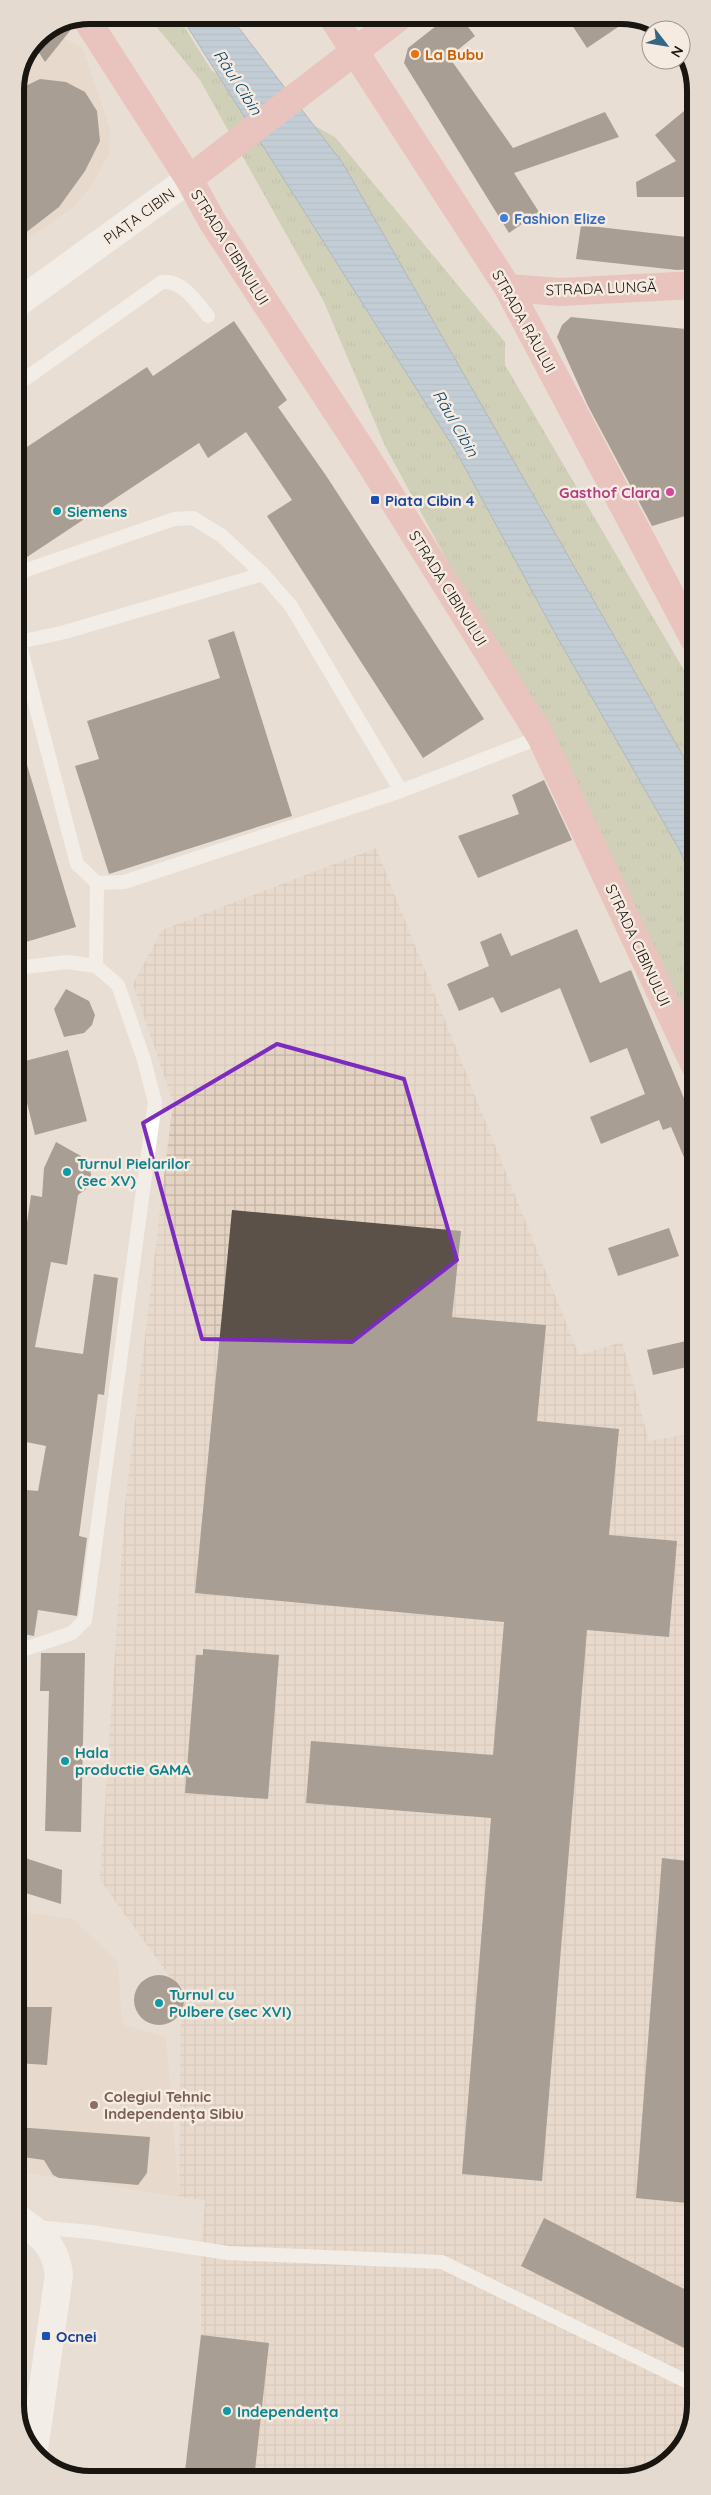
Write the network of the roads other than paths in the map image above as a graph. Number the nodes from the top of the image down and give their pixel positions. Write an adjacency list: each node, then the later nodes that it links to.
1 (90, 24): 5 (main road, STRADA CIBINULUI)
2 (337, 24): 4 (main road, STRADA RÂULUI)
3 (391, 24): 4 (main road, PIAȚA CIBIN)
4 (356, 53): 5 (main road, PIAȚA CIBIN); 7 (main road, STRADA RÂULUI)
5 (199, 171): 8 (street, PIAȚA CIBIN); 16 (main road, STRADA CIBINULUI)
6 (687, 284): 7 (main road, STRADA LUNGĂ)
7 (508, 288): 13 (main road, STRADA RÂULUI)
8 (24, 298)
9 (208, 316): 10 (lane)
10 (24, 380)
11 (24, 571): 12 (lane)
12 (263, 574): 14 (lane); 17 (lane)
13 (687, 626)
14 (24, 638)
15 (24, 665): 18 (lane)
16 (541, 737): 17 (lane); 21 (main road, STRADA CIBINULUI)
17 (400, 791): 18 (lane)
18 (97, 883): 19 (lane)
19 (96, 966): 20 (lane); 22 (lane)
20 (24, 967)
21 (687, 1049)
22 (24, 1649)
23 (24, 2222): 24 (lane); 25 (street)
24 (687, 2382)
25 (35, 2441)

